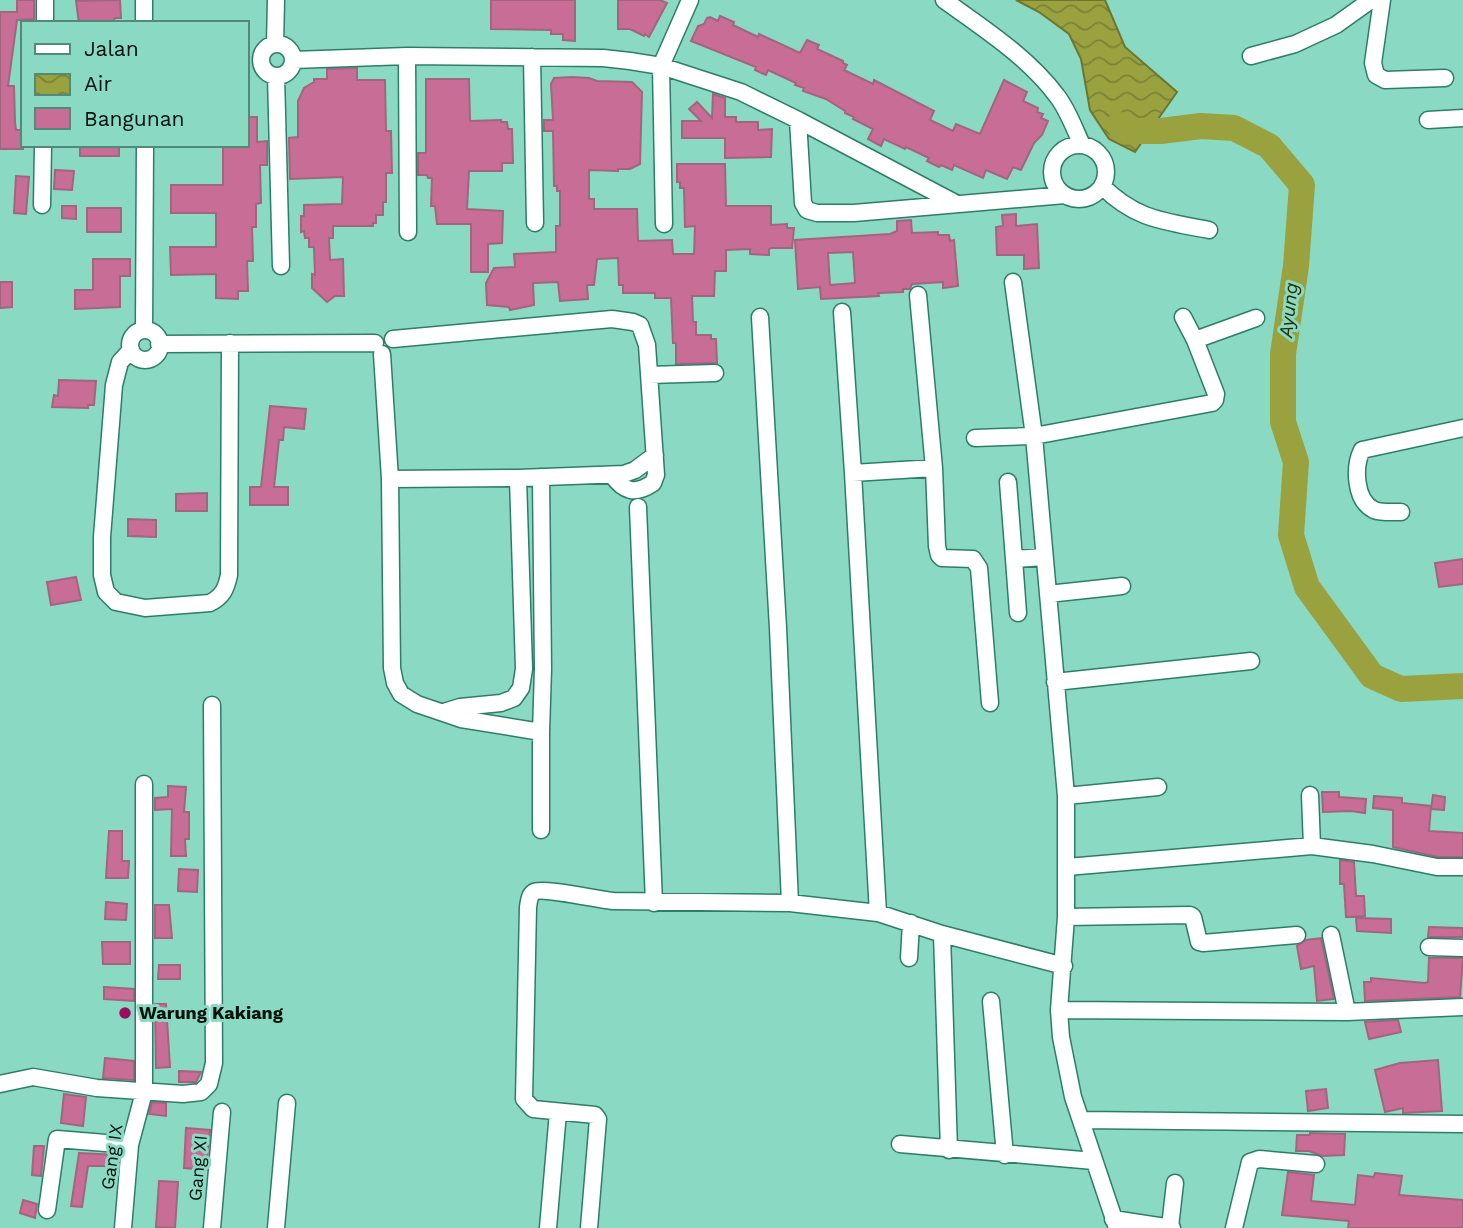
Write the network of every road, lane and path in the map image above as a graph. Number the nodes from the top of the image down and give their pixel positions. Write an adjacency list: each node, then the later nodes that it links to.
1 (45, 0): 9 (street)
2 (144, 0): 10 (street)
3 (276, 0): 11 (street)
4 (690, 0): 17 (street)
5 (944, 0): 23 (street)
6 (1371, 0): 8 (street)
7 (1382, 0): 19 (street)
8 (1352, 5): 13 (street)
9 (45, 21)
10 (144, 21)
11 (275, 44): 15 (street); 16 (street)
12 (407, 56): 14 (street); 16 (street); 33 (street)
13 (1251, 56)
14 (532, 57): 17 (street); 30 (street)
15 (254, 58): 18 (street)
16 (293, 60): 18 (street)
17 (661, 66): 21 (street); 31 (street)
18 (276, 76): 34 (street)
19 (1445, 78)
20 (1463, 118): 22 (street)
21 (798, 120): 29 (street); 29 (street)
22 (1428, 120)
23 (1082, 145): 26 (street); 27 (street)
24 (43, 147): 28 (street)
25 (145, 147): 41 (street)
26 (1102, 186): 27 (street); 32 (street)
27 (1065, 195): 29 (street)
28 (42, 205)
29 (959, 205)
30 (535, 223)
31 (664, 224)
32 (1209, 230)
33 (408, 232)
34 (281, 266)
35 (1013, 282): 50 (street)
36 (918, 295): 52 (street)
37 (842, 312): 53 (street)
38 (760, 317): 84 (street)
39 (1183, 317): 42 (street)
40 (1256, 318): 42 (street)
41 (144, 330): 44 (street); 46 (street)
42 (1195, 340): 50 (street)
43 (230, 343): 44 (street); 45 (street); 46 (street)
44 (159, 344): 46 (street)
45 (378, 348): 48 (street); 56 (street)
46 (131, 350)
47 (715, 373): 48 (street)
48 (649, 375): 54 (street)
49 (1463, 428): 59 (street)
50 (1034, 436): 51 (street); 60 (street)
51 (975, 438)
52 (934, 468): 53 (street); 69 (street)
53 (853, 473): 85 (street)
54 (541, 477): 55 (street); 66 (street)
55 (518, 478): 56 (street); 67 (street)
56 (390, 479): 72 (street)
57 (1008, 482): 61 (street)
58 (638, 507): 83 (street)
59 (1401, 512)
60 (1044, 557): 61 (street); 63 (street)
61 (1014, 559): 64 (street)
62 (1122, 586): 63 (street)
63 (1048, 594): 68 (street)
64 (1018, 613)
65 (1251, 661): 68 (street)
66 (542, 668): 67 (street); 74 (street)
67 (524, 669): 71 (street)
68 (1055, 681): 78 (street)
69 (990, 703)
70 (212, 705): 100 (street)
71 (479, 705): 72 (street); 73 (street)
72 (444, 712): 73 (street)
73 (476, 722): 74 (street)
74 (541, 732): 79 (street)
75 (144, 784): 100 (street, Gang IX)
76 (1158, 787): 78 (street)
77 (1310, 795): 80 (street)
78 (1066, 796): 81 (street)
79 (541, 830)
80 (1312, 846): 81 (street); 82 (street)
81 (1068, 867): 86 (street)
82 (1463, 867)
83 (654, 903): 84 (street); 103 (street)
84 (790, 903): 85 (street)
85 (878, 913): 87 (street)
86 (1066, 917): 90 (street); 94 (street)
87 (911, 923): 88 (street); 93 (street)
88 (942, 934): 94 (street); 108 (street)
89 (1331, 934): 98 (street)
90 (1297, 935)
91 (1429, 947): 92 (street)
92 (1463, 948)
93 (909, 958)
94 (1064, 966): 97 (street)
95 (991, 1001): 109 (street)
96 (1463, 1007): 98 (street)
97 (1059, 1010): 98 (street); 104 (street)
98 (1347, 1012)
99 (0, 1084): 100 (street)
100 (144, 1092): 107 (street, Gang IX)
101 (287, 1103): 118 (street)
102 (222, 1112): 117 (street, Gang XI)
103 (558, 1112): 119 (street); 120 (street)
104 (1081, 1120): 105 (street); 110 (street)
105 (1463, 1124)
106 (900, 1144): 108 (street)
107 (131, 1145): 113 (street); 116 (street, Gang IX)
108 (949, 1150): 109 (street)
109 (1005, 1154): 110 (street)
110 (1094, 1161): 114 (street)
111 (1316, 1164): 121 (street)
112 (1175, 1183): 115 (street)
113 (47, 1210)
114 (1115, 1224): 115 (street)
115 (1171, 1227)
116 (123, 1228)
117 (212, 1228)
118 (276, 1228)
119 (548, 1228)
120 (589, 1228)
121 (1234, 1228)

